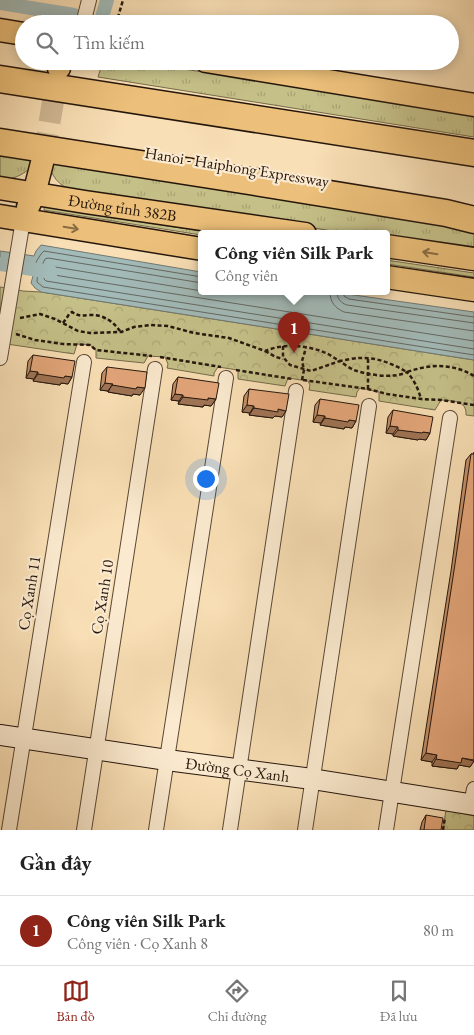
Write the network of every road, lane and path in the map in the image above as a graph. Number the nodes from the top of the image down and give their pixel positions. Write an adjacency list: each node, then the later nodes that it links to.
1 (90, 0): 3 (street)
2 (123, 0): 4 (path)
3 (86, 15)
4 (119, 15)
5 (0, 30): 6 (main road)
6 (15, 32)
7 (0, 68): 12 (highway)
8 (261, 70): 10 (main road)
9 (0, 79): 14 (highway)
10 (474, 105)
11 (0, 130): 18 (highway, Hanoi - Haiphong Expressway)
12 (474, 141)
13 (0, 142): 21 (highway)
14 (474, 153)
15 (44, 155): 17 (main road)
16 (0, 188): 17 (main road, Đường tỉnh 382B)
17 (34, 194): 20 (main road); 22 (main road, Đường tỉnh 382B)
18 (474, 204)
19 (0, 216): 20 (main road, Đường tỉnh 382B)
20 (23, 220): 24 (main road, Đường tỉnh 382B, one-way to 24); 35 (street)
21 (474, 220)
22 (278, 230)
23 (390, 247): 25 (main road, one-way to 23)
24 (198, 248)
25 (474, 260)
26 (390, 277): 27 (main road)
27 (474, 290)
28 (18, 318): 29 (path)
29 (63, 324): 30 (path); 30 (path)
30 (121, 332): 34 (path)
31 (16, 334): 42 (path)
32 (284, 346): 33 (path); 34 (path); 36 (path)
33 (306, 347): 38 (path); 41 (path)
34 (265, 351): 36 (path)
35 (0, 358)
36 (285, 359): 41 (path)
37 (368, 359): 38 (path); 43 (path); 44 (path)
38 (340, 361): 41 (path); 44 (path)
39 (84, 362): 53 (street, Cọ Xanh 11)
40 (155, 369): 54 (street, Cọ Xanh 10)
41 (304, 370): 46 (path)
42 (228, 372): 46 (path); 55 (street)
43 (407, 372): 44 (path); 45 (path); 48 (path)
44 (368, 373): 47 (path)
45 (474, 376)
46 (299, 386): 47 (path); 56 (street)
47 (368, 389): 48 (path)
48 (421, 399): 49 (path)
49 (474, 405)
50 (369, 406): 57 (street)
51 (450, 418): 58 (street)
52 (0, 735): 53 (street, Đường Cọ Xanh)
53 (24, 738): 54 (street, Đường Cọ Xanh); 61 (street, Cọ Xanh 11)
54 (95, 749): 55 (street, Đường Cọ Xanh); 62 (street, Cọ Xanh 10)
55 (168, 760): 56 (street, Đường Cọ Xanh); 63 (street)
56 (238, 770): 57 (street, Đường Cọ Xanh); 64 (street)
57 (312, 780): 58 (street, Đường Cọ Xanh); 65 (street)
58 (392, 793): 59 (street, Đường Cọ Xanh); 66 (street)
59 (473, 799)
60 (446, 810): 67 (path)
61 (9, 830)
62 (84, 830)
63 (156, 830)
64 (230, 830)
65 (305, 830)
66 (386, 830)
67 (443, 830)

